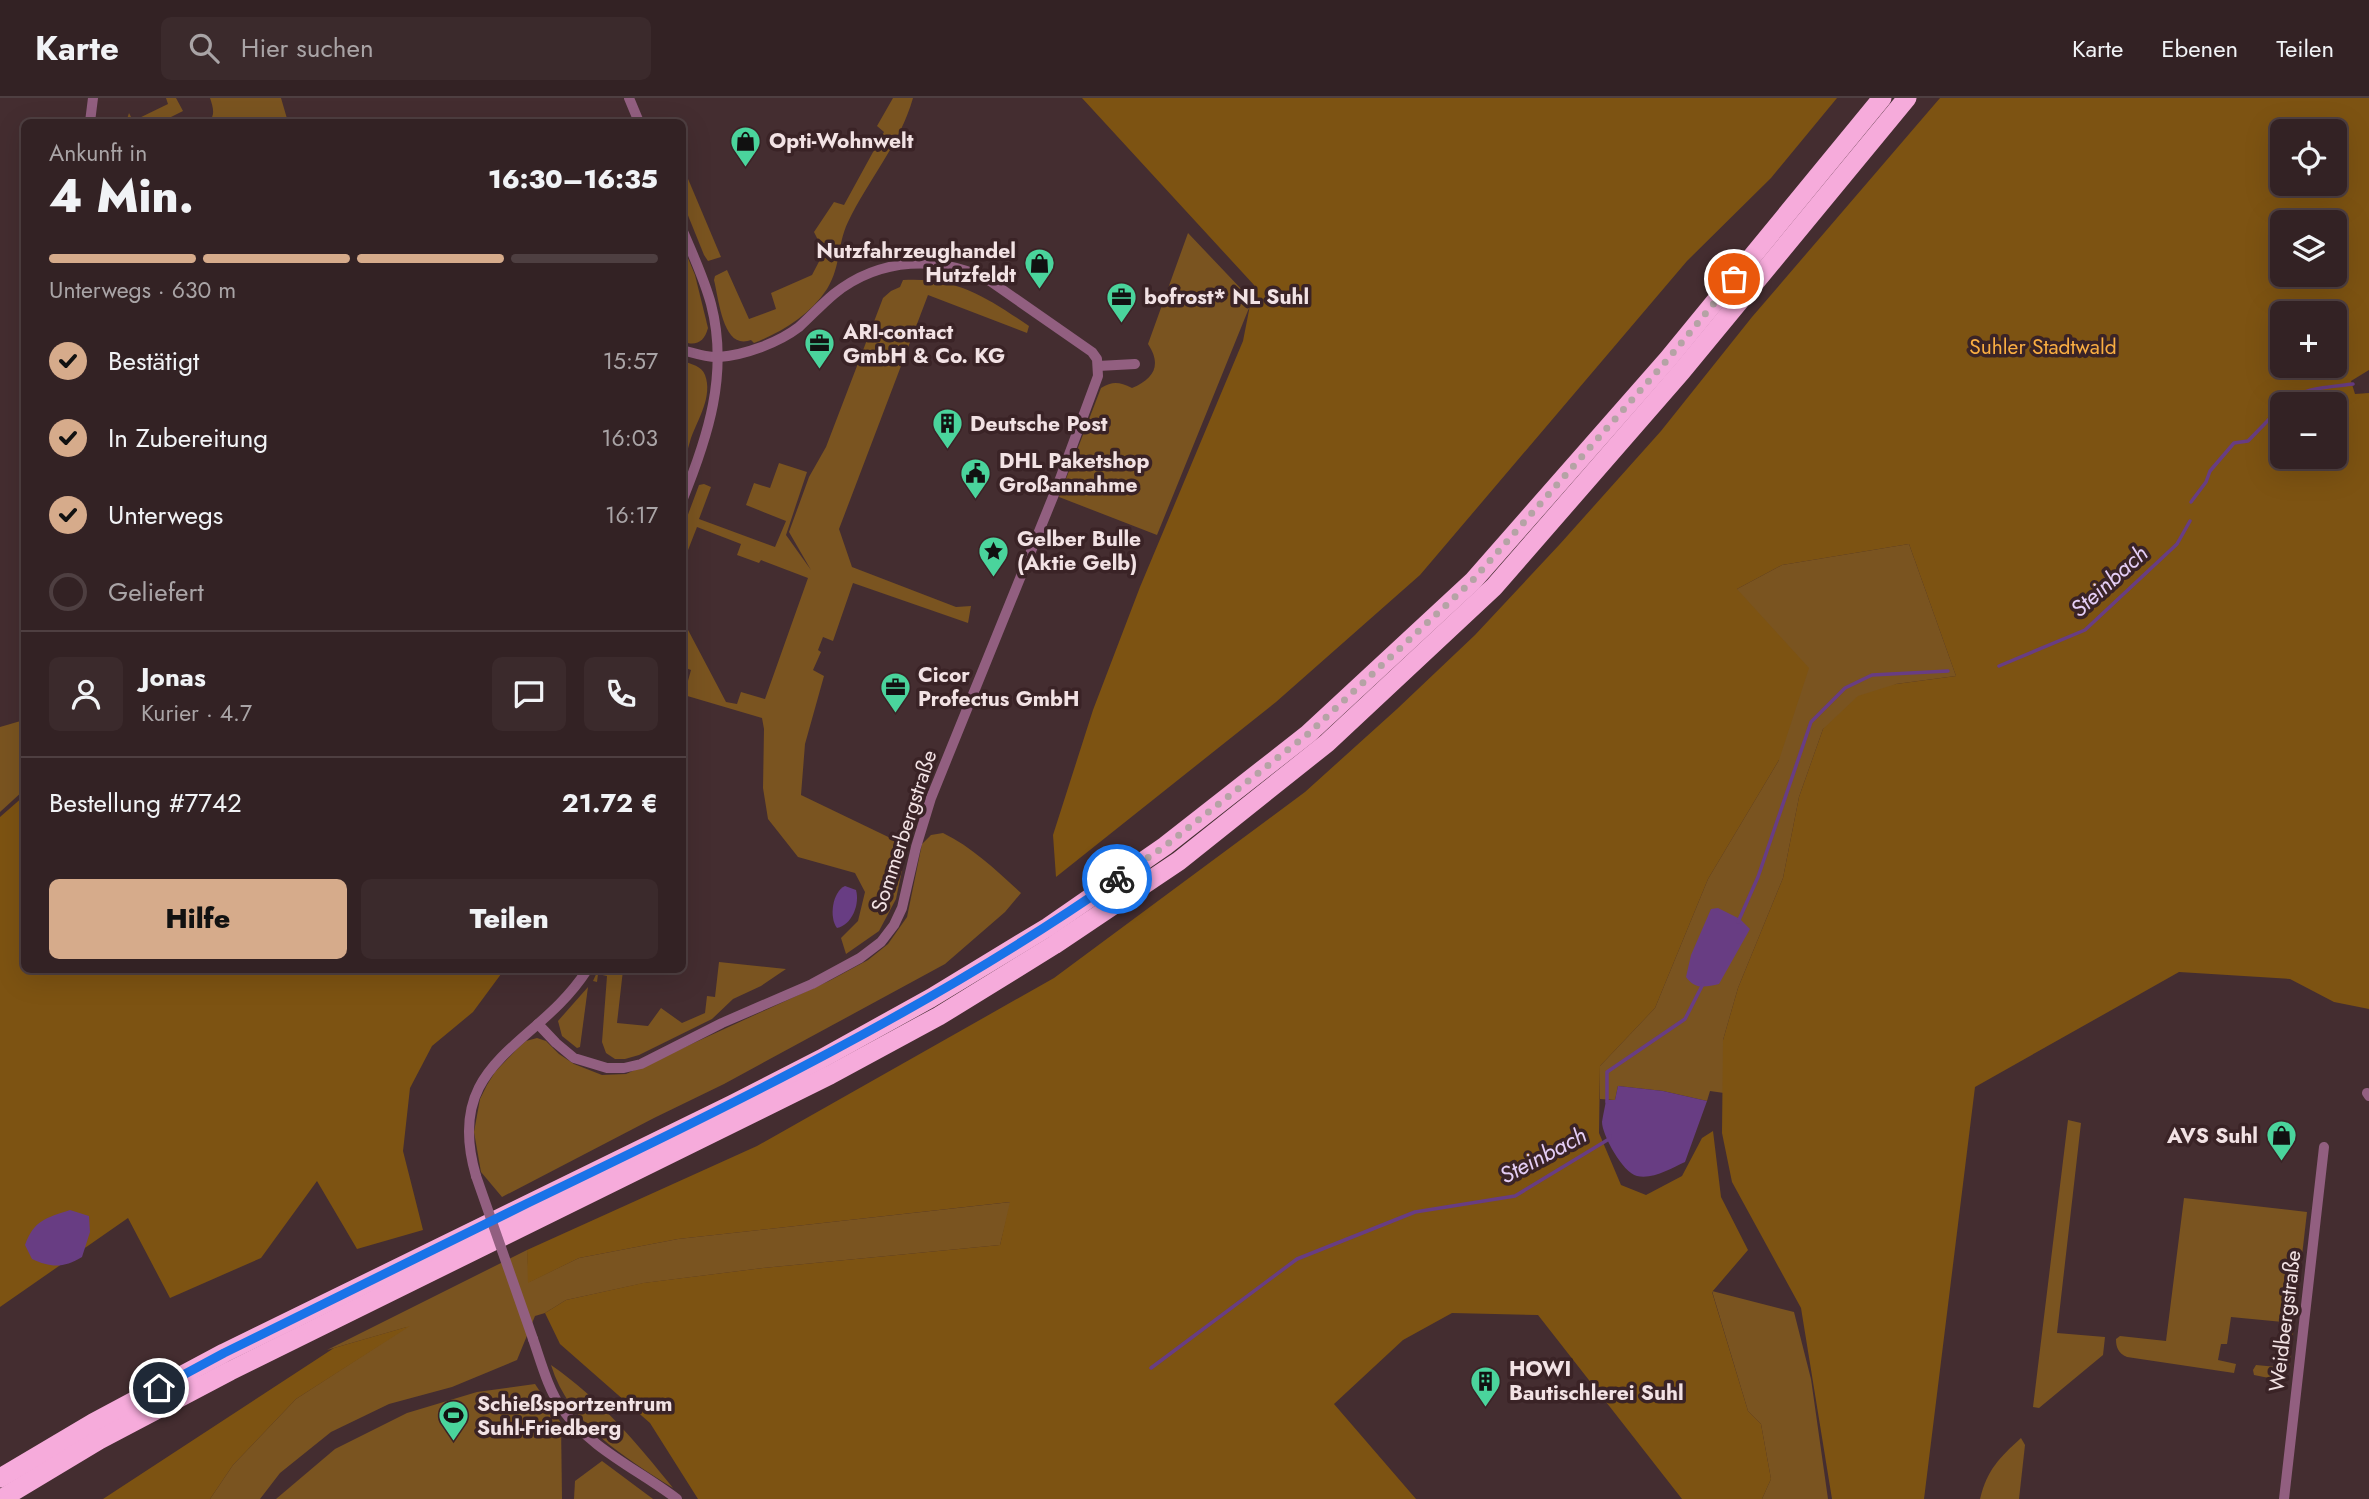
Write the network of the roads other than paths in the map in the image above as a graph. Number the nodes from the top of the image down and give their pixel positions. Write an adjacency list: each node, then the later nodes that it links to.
1 (93, 98): 5 (street)
2 (629, 98): 6 (street)
3 (1882, 98): 11 (highway)
4 (1907, 98): 11 (highway)
5 (90, 119)
6 (638, 119)
7 (686, 239): 9 (street)
8 (686, 351): 9 (street)
9 (719, 357): 12 (street); 13 (street)
10 (1135, 364): 12 (street)
11 (1675, 365): 17 (highway); 18 (highway)
12 (1098, 366): 15 (street, Sommerbergstraße)
13 (686, 490)
14 (585, 973): 15 (street)
15 (538, 1024): 19 (street, bridge)
16 (2325, 1147): 20 (street, Weidbergstraße)
17 (0, 1478)
18 (1, 1499)
19 (677, 1499)
20 (2284, 1499)

